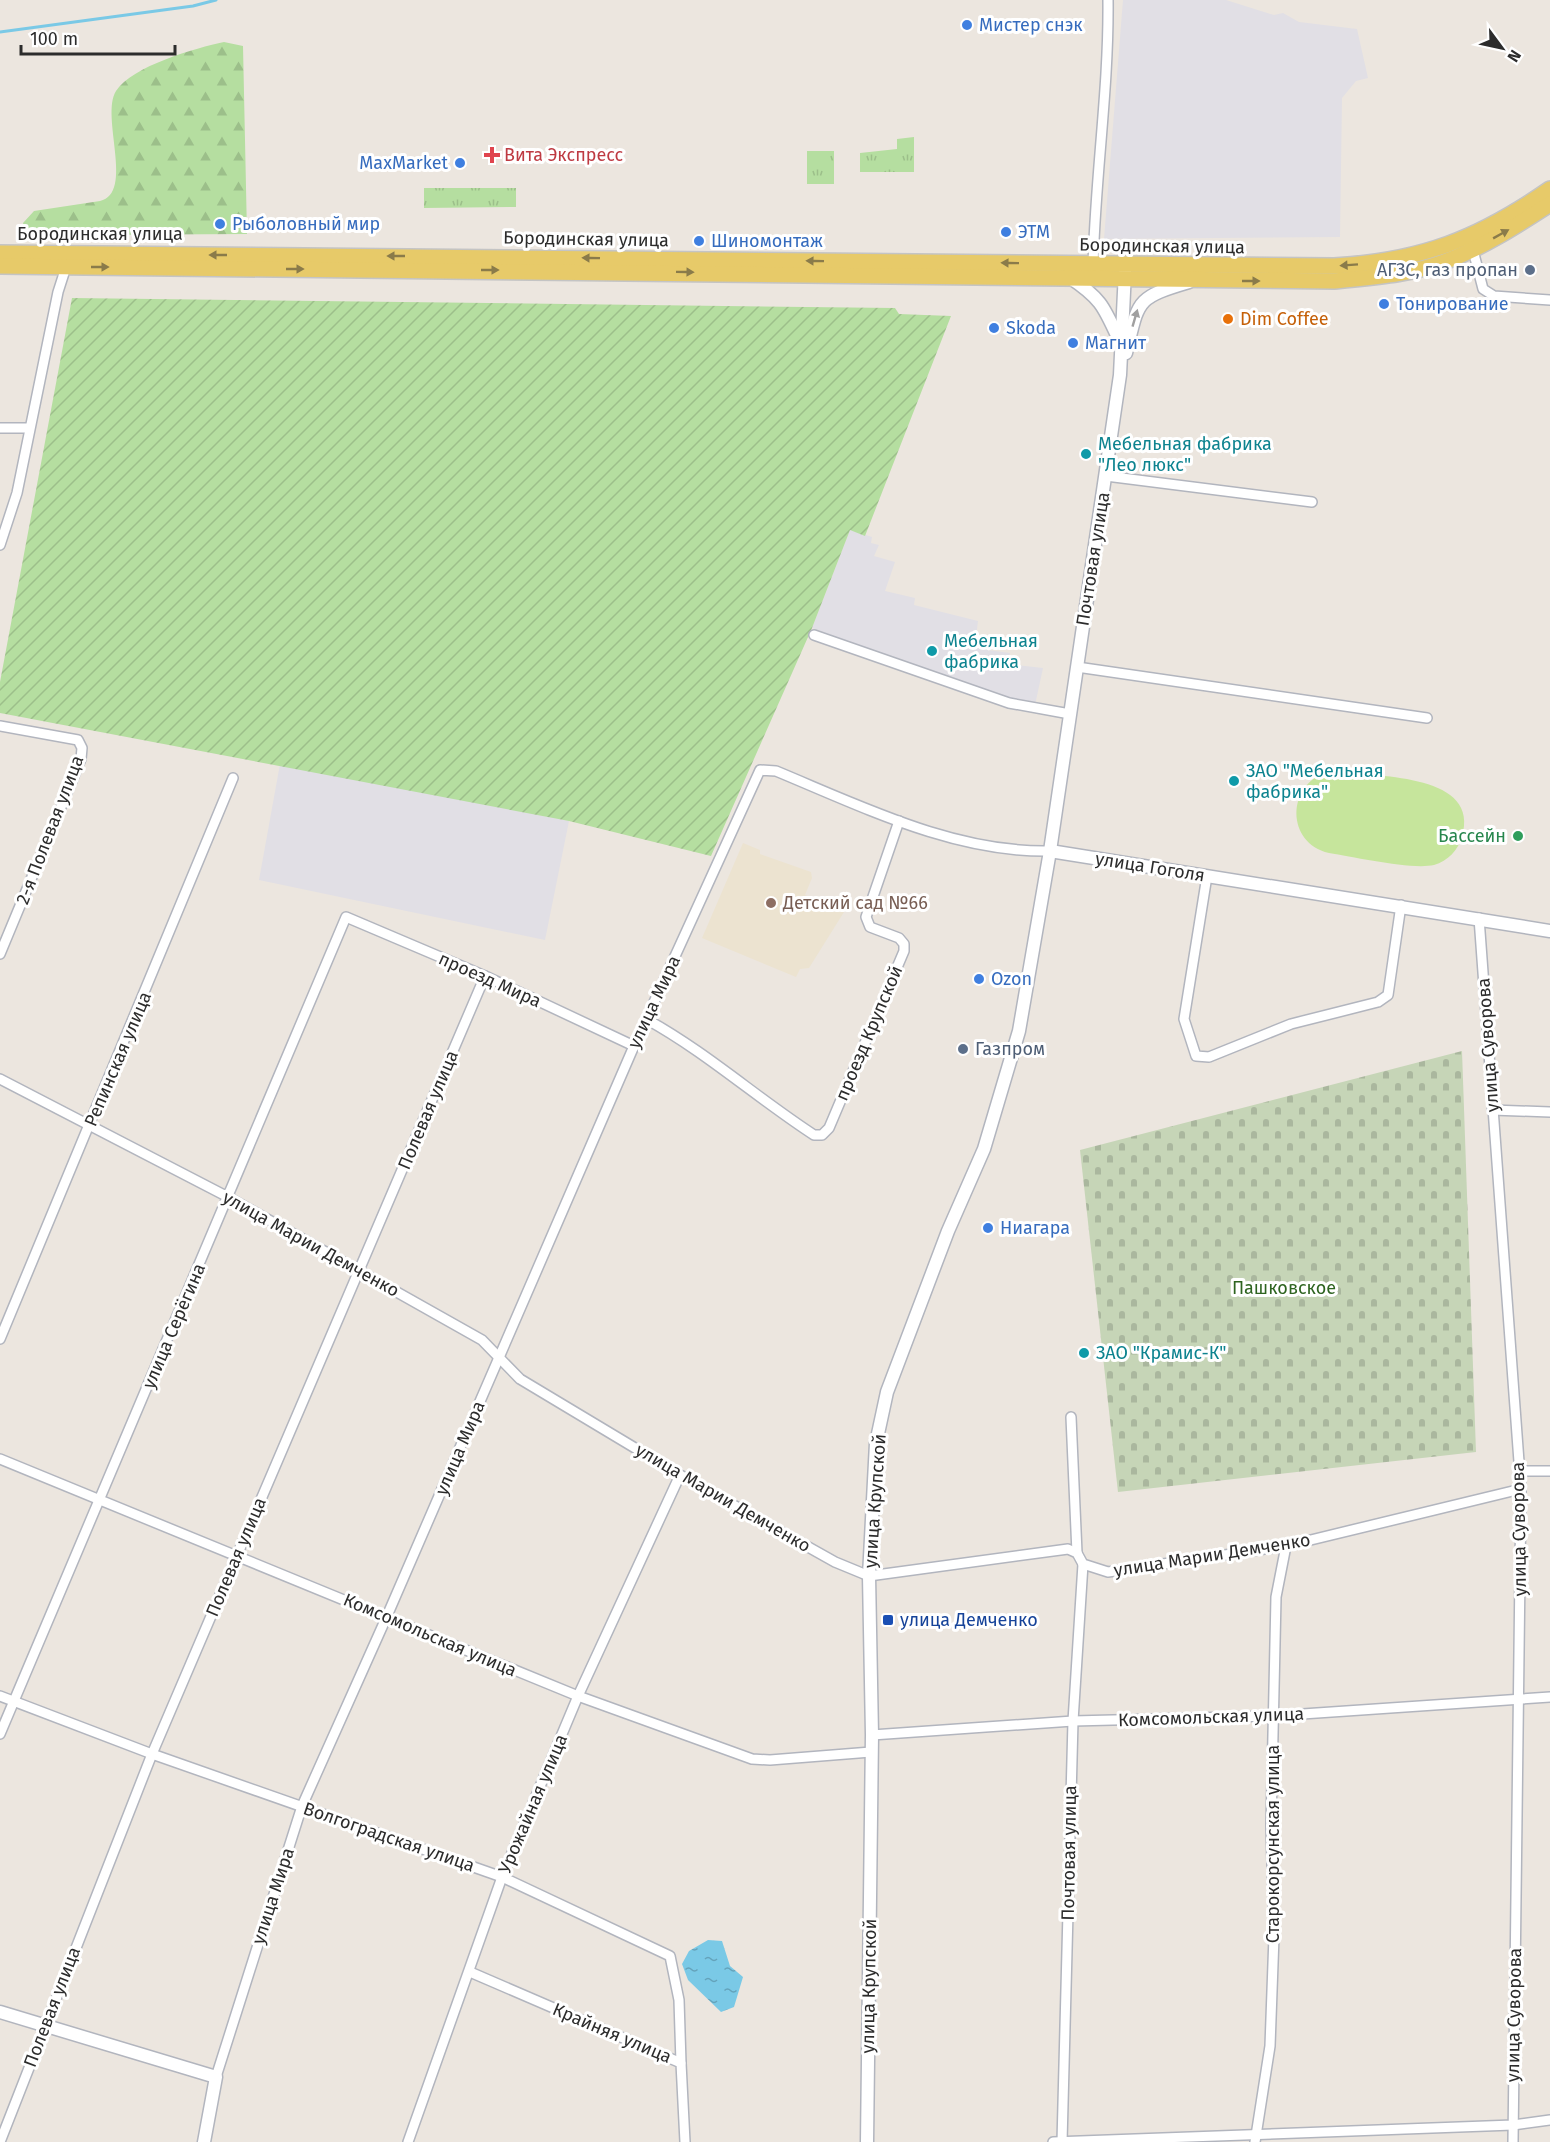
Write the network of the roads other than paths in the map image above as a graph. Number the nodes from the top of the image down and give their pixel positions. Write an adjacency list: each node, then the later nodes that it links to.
1 (1108, 0): 8 (street)
2 (1550, 189): 9 (main road, Бородинская улица, one-way to 9)
3 (1550, 204): 4 (main road, Бородинская улица, one-way to 3)
4 (1473, 250): 11 (main road, Бородинская улица, one-way to 4); 12 (street)
5 (0, 253): 8 (main road, Бородинская улица, one-way to 5)
6 (0, 266): 7 (main road, Бородинская улица)
7 (66, 267): 10 (main road, Бородинская улица, one-way to 10); 16 (street)
8 (1093, 271): 9 (main road, Бородинская улица); 10 (main road, Бородинская улица)
9 (1125, 272): 11 (main road, Бородинская улица); 13 (street, Почтовая улица)
10 (1068, 276): 13 (street)
11 (1193, 281): 14 (street, one-way to 11)
12 (1550, 300)
13 (1121, 344): 14 (street, Почтовая улица)
14 (1120, 375): 17 (street, Почтовая улица)
15 (0, 428): 16 (street)
16 (28, 428): 19 (street)
17 (1106, 476): 18 (street); 21 (street, Почтовая улица)
18 (1312, 502)
19 (0, 545)
20 (814, 635): 22 (street)
21 (1077, 667): 22 (street, Почтовая улица); 23 (street)
22 (1070, 714): 28 (street, Почтовая улица)
23 (1427, 718)
24 (0, 726): 34 (street, 2-я Полевая улица)
25 (760, 770): 27 (street, улица Гоголя); 36 (street, улица Мира)
26 (234, 778): 41 (street, Репинская улица)
27 (899, 821): 28 (street, улица Гоголя); 36 (street, проезд Крупской)
28 (1050, 851): 29 (street, улица Гоголя); 57 (street, улица Крупской)
29 (1206, 876): 30 (street, улица Гоголя); 30 (street)
30 (1401, 905): 32 (street, улица Гоголя)
31 (346, 917): 35 (street, проезд Мира); 42 (street, улица Серёгина)
32 (1479, 918): 33 (street, улица Гоголя); 39 (street, улица Суворова)
33 (1550, 931)
34 (0, 954)
35 (484, 976): 37 (street, проезд Мира); 43 (street, Полевая улица)
36 (646, 1018): 37 (street, улица Мира)
37 (633, 1046): 45 (street, улица Мира)
38 (0, 1079): 41 (street, улица Марии Демченко)
39 (1492, 1110): 40 (street); 48 (street, улица Суворова)
40 (1550, 1112)
41 (90, 1126): 42 (street, улица Марии Демченко); 44 (street, Репинская улица)
42 (228, 1197): 43 (street, улица Марии Демченко); 52 (street, улица Серёгина)
43 (360, 1272): 45 (street, улица Марии Демченко); 55 (street, Полевая улица)
44 (0, 1339)
45 (499, 1358): 50 (street, улица Марии Демченко); 58 (street, улица Мира)
46 (1071, 1417): 54 (street)
47 (0, 1459): 52 (street, Комсомольская улица)
48 (1519, 1471): 49 (street); 51 (street, улица Суворова)
49 (1550, 1471)
50 (680, 1475): 57 (street, улица Марии Демченко); 60 (street, Урожайная улица)
51 (1521, 1489): 53 (street, улица Марии Демченко); 62 (street, улица Суворова)
52 (100, 1499): 55 (street, Комсомольская улица); 63 (street, улица Серёгина)
53 (1286, 1546): 56 (street, улица Марии Демченко); 64 (street, Старокорсунская улица)
54 (1077, 1553): 56 (street); 57 (street)
55 (236, 1555): 58 (street, Комсомольская улица); 69 (street, Полевая улица)
56 (1083, 1564): 65 (street, Почтовая улица)
57 (869, 1576): 67 (street, улица Крупской)
58 (387, 1616): 60 (street, Комсомольская улица); 70 (street, улица Мира)
59 (0, 1696): 63 (street, Волгоградская улица)
60 (578, 1696): 68 (street, Комсомольская улица); 71 (street, Урожайная улица)
61 (1550, 1697): 62 (street, Комсомольская улица)
62 (1518, 1698): 64 (street, Комсомольская улица); 78 (street, улица Суворова)
63 (13, 1702): 66 (street, улица Серёгина); 69 (street, Волгоградская улица)
64 (1273, 1716): 65 (street, Комсомольская улица); 79 (street, Старокорсунская улица)
65 (1072, 1721): 67 (street, Комсомольская улица); 86 (street, Почтовая улица)
66 (0, 1734)
67 (872, 1735): 68 (street, улица Крупской)
68 (871, 1752): 84 (street, улица Крупской)
69 (152, 1754): 70 (street, Волгоградская улица); 74 (street, Полевая улица)
70 (302, 1806): 71 (street, Волгоградская улица); 76 (street, улица Мира)
71 (502, 1877): 72 (street, Урожайная улица); 75 (street, Волгоградская улица)
72 (470, 1972): 75 (street, Крайняя улица); 82 (street, Урожайная улица)
73 (0, 2012): 74 (street)
74 (44, 2025): 76 (street); 80 (street, Полевая улица)
75 (681, 2063): 83 (street, Крайняя улица)
76 (216, 2077): 81 (street, улица Мира)
77 (1550, 2120): 78 (street)
78 (1513, 2125): 79 (street); 87 (street, улица Суворова)
79 (1255, 2138): 86 (street)
80 (0, 2142)
81 (204, 2142)
82 (408, 2142)
83 (685, 2142)
84 (867, 2142)
85 (1053, 2142): 86 (street)
86 (1062, 2142)
87 (1513, 2142)

